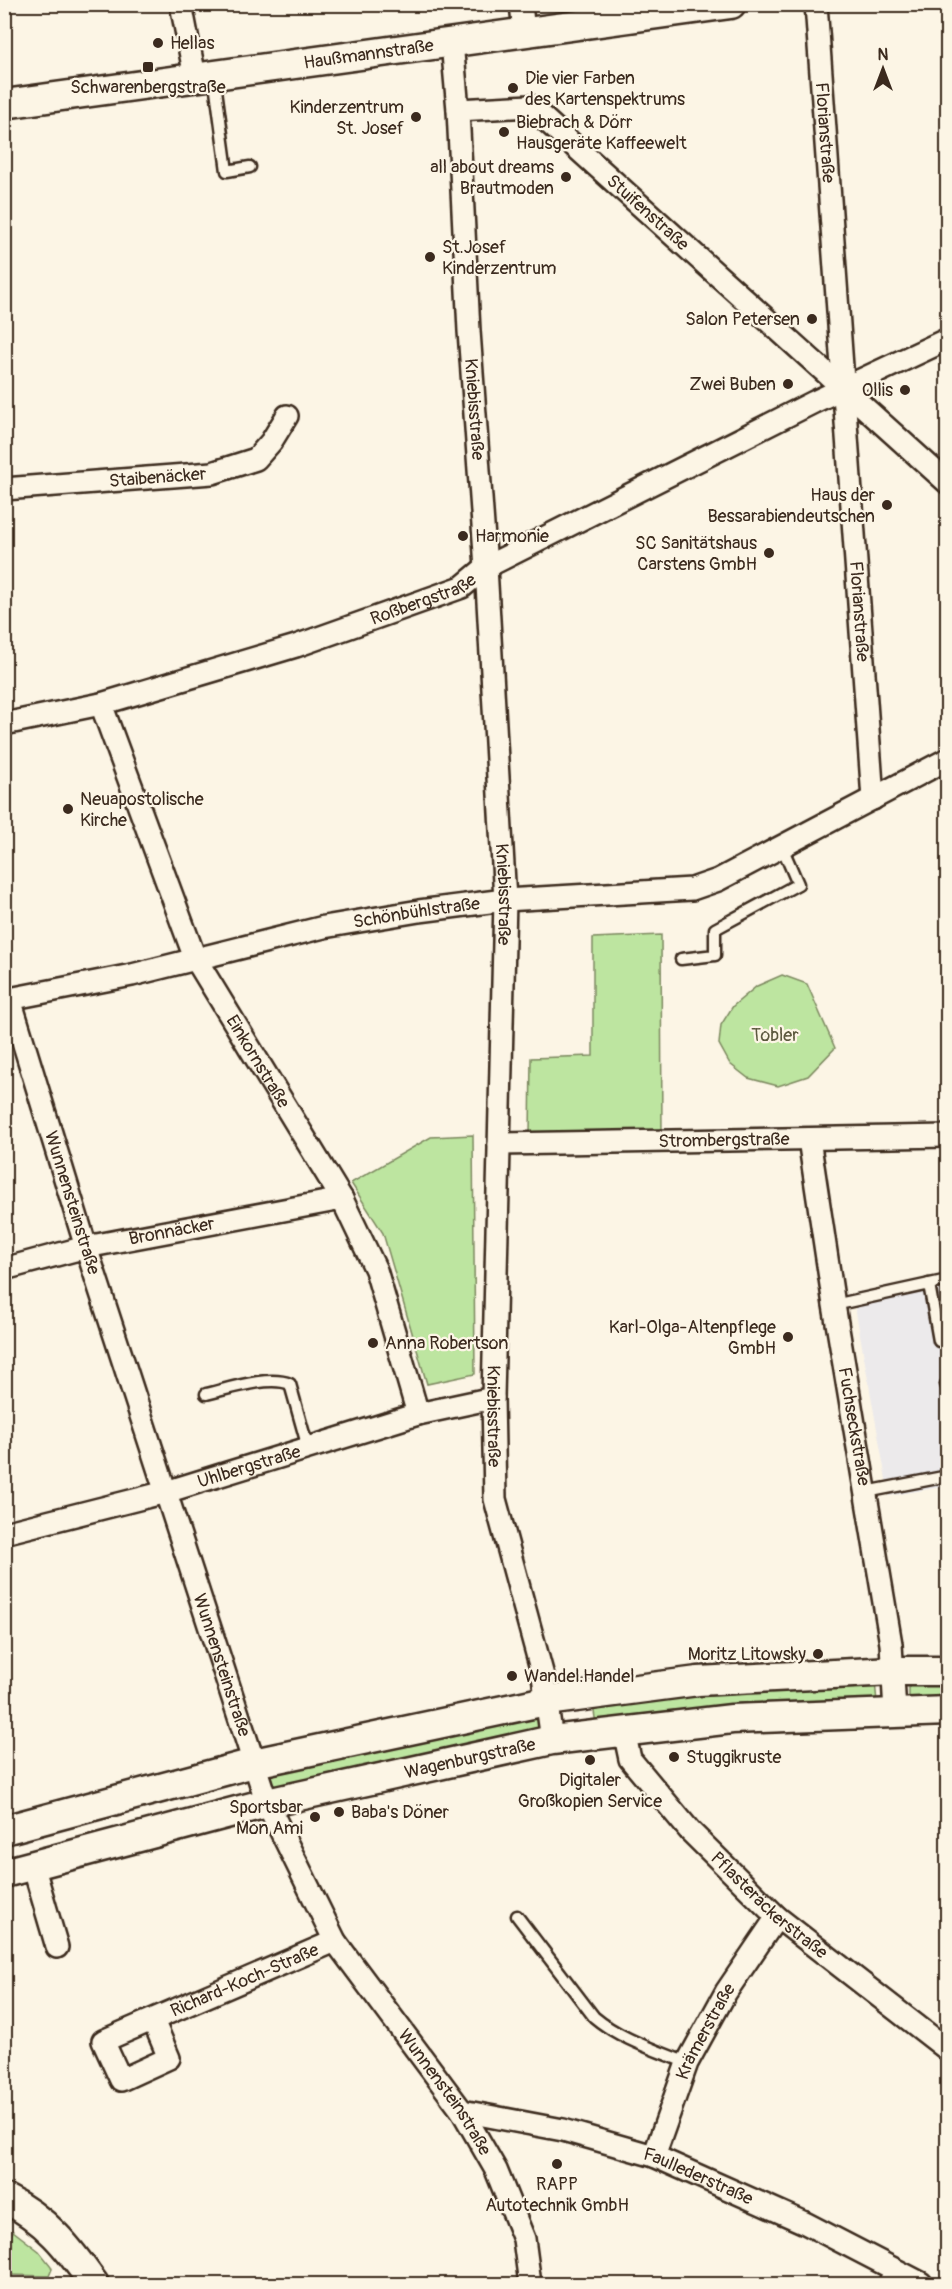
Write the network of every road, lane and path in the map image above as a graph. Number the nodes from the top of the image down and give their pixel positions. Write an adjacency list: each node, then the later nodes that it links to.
1 (181, 4): 6 (street)
2 (731, 4): 4 (main road, Haußmannstraße)
3 (816, 4): 11 (street, Florianstraße)
4 (523, 18): 5 (main road, Haußmannstraße)
5 (452, 42): 6 (main road, Haußmannstraße); 8 (street, Kniebisstraße)
6 (204, 76): 7 (main road, Haußmannstraße); 9 (lane)
7 (4, 104)
8 (458, 110): 11 (street, Stuifenstraße); 15 (street, Kniebisstraße)
9 (250, 167)
10 (948, 339): 11 (street, Roßbergstraße)
11 (844, 388): 13 (street, Stuifenstraße); 15 (street, Roßbergstraße); 19 (street, Florianstraße)
12 (287, 416): 14 (street, Staibenäcker)
13 (948, 483)
14 (4, 489)
15 (486, 567): 16 (street, Roßbergstraße); 21 (street, Kniebisstraße)
16 (101, 704): 17 (street, Roßbergstraße); 22 (street, Einkornstraße)
17 (4, 724)
18 (948, 759): 19 (street, Schönbühlstraße)
19 (873, 800): 20 (street, Schönbühlstraße)
20 (782, 847): 21 (street, Schönbühlstraße); 23 (lane)
21 (505, 900): 22 (street, Schönbühlstraße); 27 (street, Kniebisstraße)
22 (195, 958): 24 (street, Schönbühlstraße); 28 (street, Einkornstraße)
23 (681, 959)
24 (7, 1000): 29 (street, Wunnensteinstraße)
25 (948, 1136): 26 (street, Strombergstraße)
26 (809, 1140): 27 (street, Strombergstraße); 33 (street, Fuchseckstraße)
27 (499, 1144): 36 (street, Kniebisstraße)
28 (342, 1199): 29 (street, Bronnäcker); 37 (street, Einkornstraße)
29 (86, 1247): 30 (street, Bronnäcker); 40 (street, Wunnensteinstraße)
30 (4, 1269)
31 (948, 1280): 32 (lane)
32 (929, 1284): 33 (lane); 34 (lane)
33 (834, 1305): 41 (street, Fuchseckstraße)
34 (939, 1341)
35 (206, 1394): 38 (lane)
36 (493, 1398): 37 (street, Uhlbergstraße); 45 (street, Kniebisstraße)
37 (418, 1414): 38 (street, Uhlbergstraße)
38 (308, 1448): 40 (street, Uhlbergstraße)
39 (948, 1476): 41 (lane)
40 (166, 1492): 42 (street, Uhlbergstraße); 50 (street, Wunnensteinstraße)
41 (866, 1492): 43 (street, Fuchseckstraße)
42 (4, 1533)
43 (893, 1671): 44 (main road); 45 (main road); 47 (street, Fuchseckstraße)
44 (948, 1671)
45 (546, 1701): 49 (street, Kniebisstraße); 50 (main road)
46 (948, 1711): 47 (main road, Wagenburgstraße)
47 (895, 1712): 48 (main road, Wagenburgstraße)
48 (624, 1731): 49 (main road, Wagenburgstraße); 56 (street, Pflasteräckerstraße)
49 (552, 1740): 51 (main road, Wagenburgstraße)
50 (254, 1763): 51 (street, Wunnensteinstraße); 52 (main road)
51 (267, 1803): 53 (main road, Wagenburgstraße); 57 (street, Wunnensteinstraße)
52 (4, 1830)
53 (33, 1865): 54 (main road, Wagenburgstraße); 58 (street)
54 (4, 1873)
55 (517, 1916): 61 (lane)
56 (777, 1917): 60 (street, Pflasteräckerstraße); 61 (street, Krämerstraße)
57 (334, 1941): 59 (street, Richard-Koch-Straße); 62 (street, Wunnensteinstraße)
58 (57, 1947)
59 (153, 2020)
60 (948, 2050)
61 (687, 2063): 63 (street, Krämerstraße)
62 (462, 2111): 63 (street, Faullederstraße); 68 (street, Wunnensteinstraße)
63 (654, 2156): 65 (street, Faullederstraße)
64 (4, 2198): 67 (main road)
65 (888, 2276): 66 (street, Faullederstraße)
66 (921, 2283)
67 (94, 2284)
68 (530, 2284)

